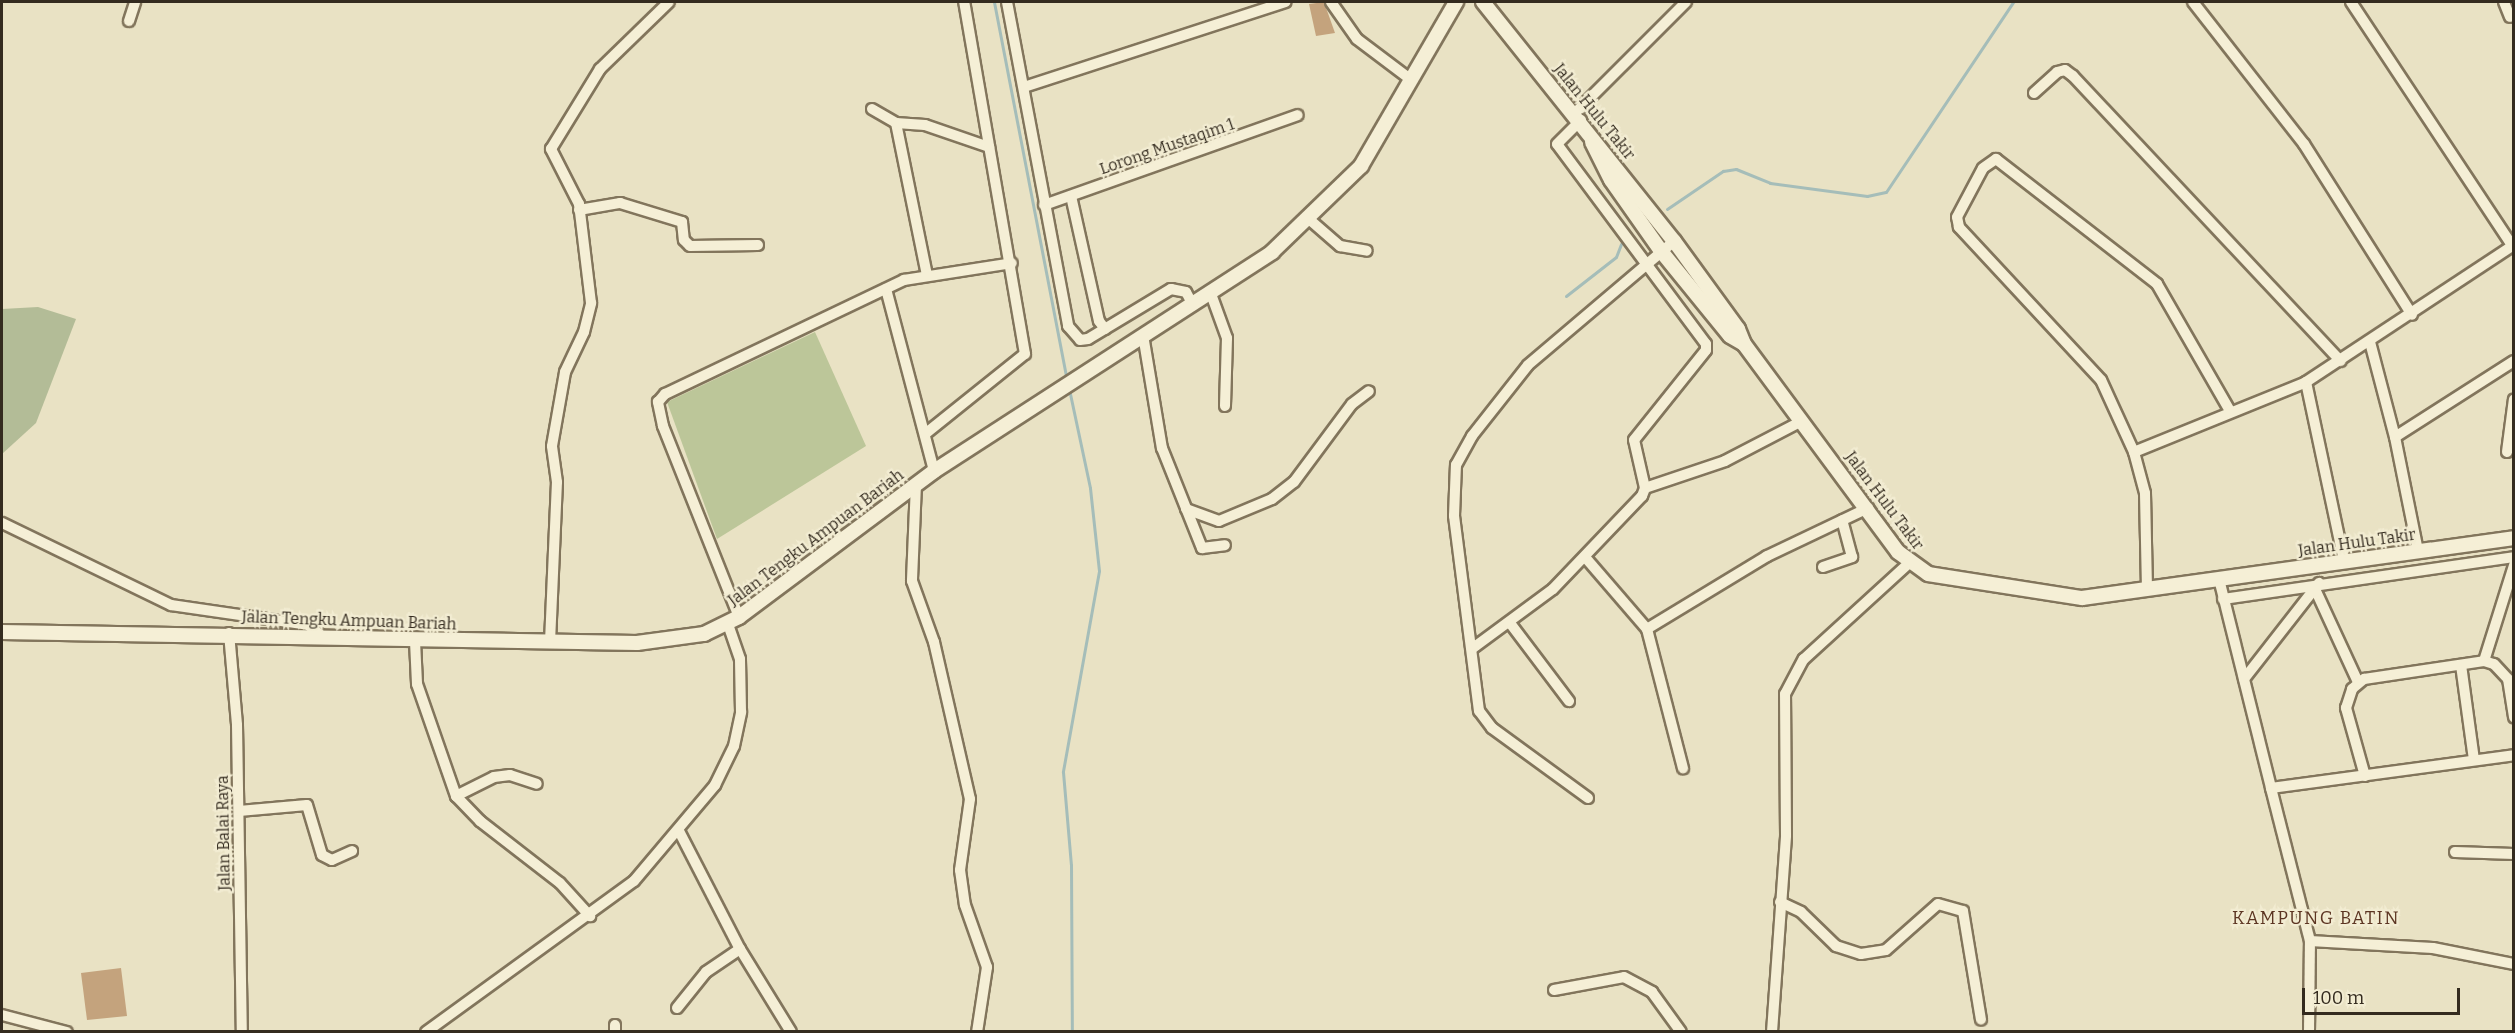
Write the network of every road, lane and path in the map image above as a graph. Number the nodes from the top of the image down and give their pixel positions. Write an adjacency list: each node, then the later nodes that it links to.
1 (135, 2): 14 (street)
2 (669, 2): 26 (street)
3 (964, 2): 23 (street)
4 (1007, 2): 16 (street)
5 (1286, 2): 16 (street)
6 (1331, 2): 15 (street)
7 (1456, 2): 15 (main road, Jalan Tengku Ampuan Bariah)
8 (1483, 2): 20 (main road, Jalan Hulu Takir)
9 (1686, 2): 20 (street)
10 (2193, 2): 39 (street)
11 (2351, 2): 30 (street)
12 (2504, 2): 13 (street)
13 (2512, 20)
14 (129, 21)
15 (1410, 79): 27 (main road, Jalan Tengku Ampuan Bariah)
16 (1024, 87): 25 (street)
17 (2034, 93): 44 (street)
18 (872, 109): 21 (street)
19 (1298, 115): 24 (street, Lorong Mustaqim 1)
20 (1578, 116): 22 (main road, Jalan Hulu Takir); 34 (street)
21 (896, 123): 23 (street); 35 (street)
22 (1590, 134): 28 (main road, Jalan Hulu Takir); 32 (main road)
23 (989, 147): 33 (street)
24 (1071, 196): 25 (street, Lorong Mustaqim 1); 40 (street)
25 (1044, 205): 40 (street)
26 (579, 210): 29 (street); 82 (street)
27 (1310, 220): 31 (street); 37 (main road, Jalan Tengku Ampuan Bariah)
28 (1674, 241): 32 (street); 43 (main road, Jalan Hulu Takir)
29 (758, 245)
30 (2513, 245): 39 (street)
31 (1367, 251)
32 (1661, 251): 34 (street); 43 (main road)
33 (1012, 263): 35 (street); 52 (street)
34 (1646, 264): 58 (street); 83 (street)
35 (927, 276): 36 (street)
36 (886, 289): 52 (street); 75 (street)
37 (1211, 294): 38 (main road, Jalan Tengku Ampuan Bariah); 49 (street)
38 (1193, 305): 40 (street); 41 (main road, Jalan Tengku Ampuan Bariah)
39 (2412, 315): 42 (street)
40 (1105, 329)
41 (1143, 335): 56 (main road, Jalan Tengku Ampuan Bariah); 60 (street)
42 (2370, 342): 44 (street); 53 (street)
43 (1744, 344): 51 (main road, Jalan Hulu Takir)
44 (2341, 361): 46 (street)
45 (2514, 361): 53 (street)
46 (2306, 382): 50 (street); 67 (street)
47 (1369, 391): 60 (street)
48 (2514, 399): 55 (street)
49 (1225, 406)
50 (2230, 411): 54 (street); 54 (street)
51 (1803, 421): 58 (street); 59 (main road, Jalan Hulu Takir)
52 (925, 435): 56 (street)
53 (2395, 437): 65 (street)
54 (2134, 452): 73 (street)
55 (2507, 452)
56 (934, 471): 57 (main road, Jalan Tengku Ampuan Bariah)
57 (916, 484): 75 (main road, Jalan Tengku Ampuan Bariah); 116 (street)
58 (1646, 488): 66 (street)
59 (1868, 508): 61 (street); 69 (main road, Jalan Hulu Takir)
60 (1186, 509): 64 (street)
61 (1842, 520): 70 (street); 77 (street)
62 (2, 523): 80 (street)
63 (2514, 538): 65 (main road, Jalan Hulu Takir)
64 (1225, 545)
65 (2418, 551): 67 (main road, Jalan Hulu Takir)
66 (1586, 557): 76 (street); 77 (street)
67 (2344, 561): 71 (main road, Jalan Hulu Takir)
68 (2512, 561): 72 (street); 84 (street)
69 (1909, 563): 73 (main road, Jalan Hulu Takir); 103 (street)
70 (1823, 567)
71 (2218, 579): 73 (main road, Jalan Hulu Takir); 74 (street)
72 (2317, 586): 74 (street); 86 (street); 87 (street)
73 (2147, 589)
74 (2223, 599): 86 (street)
75 (734, 620): 82 (main road, Jalan Tengku Ampuan Bariah); 99 (street)
76 (1510, 623): 83 (street); 88 (street)
77 (1647, 629): 92 (street)
78 (2, 632): 79 (main road, Jalan Tengku Ampuan Bariah)
79 (229, 633): 80 (main road, Jalan Tengku Ampuan Bariah); 98 (street, Jalan Balai Raya)
80 (321, 636): 81 (main road, Jalan Tengku Ampuan Bariah)
81 (415, 641): 82 (main road, Jalan Tengku Ampuan Bariah); 96 (street)
82 (550, 642)
83 (1473, 648): 97 (street)
84 (2484, 661): 85 (street); 89 (street)
85 (2461, 664): 87 (street); 91 (street)
86 (2244, 679): 95 (street)
87 (2358, 682): 93 (street)
88 (1569, 701)
89 (2514, 718)
90 (2514, 755): 91 (street)
91 (2474, 760): 93 (street)
92 (1683, 768)
93 (2365, 776): 95 (street)
94 (537, 784): 96 (street)
95 (2271, 788): 105 (street)
96 (456, 796): 104 (street)
97 (1588, 798)
98 (239, 812): 100 (street); 113 (street, Jalan Balai Raya)
99 (679, 831): 104 (street); 106 (street)
100 (352, 851)
101 (2455, 852): 102 (street)
102 (2514, 854)
103 (1780, 902): 111 (street); 118 (street)
104 (590, 916): 114 (street)
105 (2310, 941): 107 (street); 119 (street)
106 (740, 949): 109 (street); 115 (street)
107 (2514, 964)
108 (1554, 990): 117 (street)
109 (677, 1008)
110 (2, 1015): 112 (street)
111 (1981, 1020)
112 (67, 1032)
113 (242, 1032)
114 (426, 1032)
115 (791, 1032)
116 (977, 1032)
117 (1681, 1032)
118 (1772, 1032)
119 (2309, 1032)

